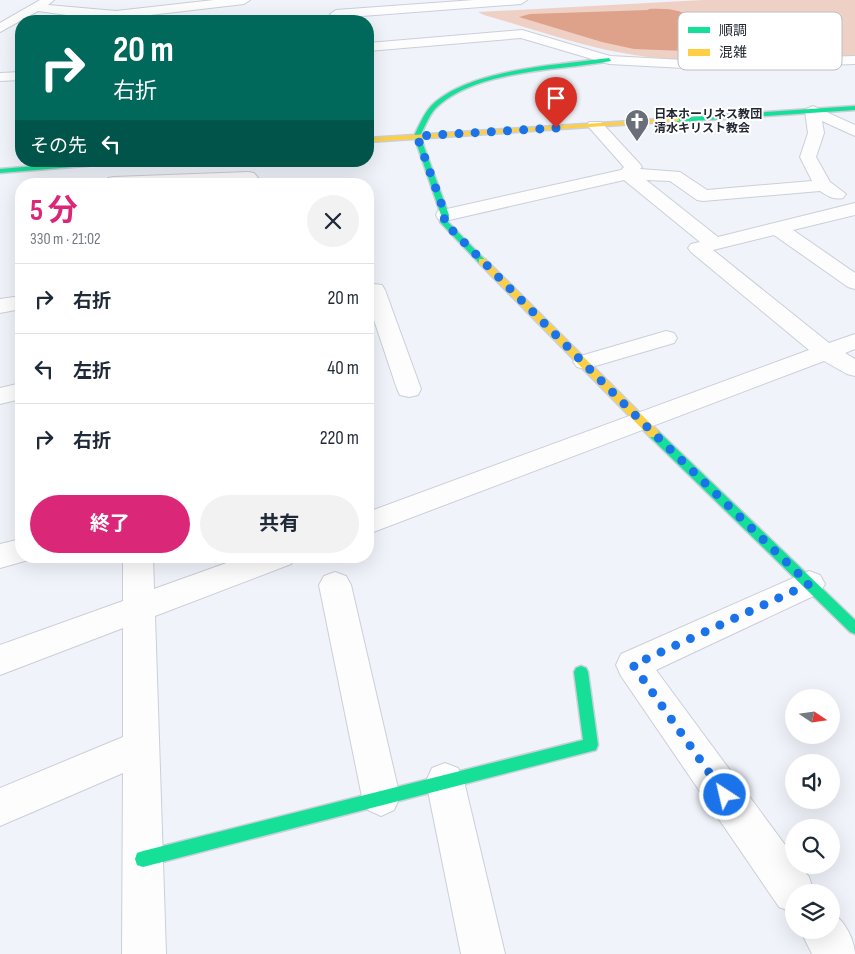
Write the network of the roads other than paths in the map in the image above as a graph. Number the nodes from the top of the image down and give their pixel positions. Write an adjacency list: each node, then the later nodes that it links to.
1 (244, 0): 8 (street)
2 (395, 0): 10 (street)
3 (417, 0): 7 (street)
4 (521, 0): 5 (street)
5 (492, 1): 7 (street)
6 (40, 5): 8 (street); 9 (street); 11 (street)
7 (457, 5): 10 (street); 13 (street)
8 (184, 7): 12 (street)
9 (8, 8)
10 (333, 12)
11 (23, 15)
12 (182, 15)
13 (474, 17)
14 (15, 19): 16 (street)
15 (498, 25): 17 (street)
16 (0, 28)
17 (522, 34): 18 (street); 19 (street)
18 (374, 46)
19 (608, 60): 22 (street); 29 (street)
20 (842, 60): 21 (street)
21 (855, 60)
22 (678, 64)
23 (15, 76): 24 (street)
24 (0, 77)
25 (855, 108): 26 (street)
26 (813, 111): 27 (street); 28 (street); 38 (street)
27 (595, 125): 29 (street); 34 (street)
28 (855, 131)
29 (417, 136): 30 (street); 40 (street)
30 (374, 140)
31 (55, 167): 33 (street)
32 (100, 167): 35 (street)
33 (0, 171)
34 (627, 174): 38 (street); 40 (street); 42 (street)
35 (110, 178)
36 (226, 178): 37 (street)
37 (249, 178)
38 (823, 185): 39 (street)
39 (855, 208): 41 (street)
40 (445, 214): 50 (street)
41 (777, 228): 42 (street); 43 (street)
42 (715, 244): 49 (street)
43 (855, 283)
44 (374, 290): 52 (street)
45 (15, 304): 46 (street)
46 (0, 306)
47 (666, 338): 50 (street)
48 (855, 341): 49 (street)
49 (826, 352): 51 (street); 55 (street)
50 (585, 362): 55 (street)
51 (855, 369)
52 (409, 389)
53 (15, 393): 54 (street)
54 (0, 396)
55 (640, 420): 56 (street); 61 (street)
56 (374, 521)
57 (15, 552): 58 (street)
58 (0, 556)
59 (138, 563): 63 (street)
60 (262, 563): 63 (street)
61 (809, 584): 64 (street); 72 (street)
62 (335, 585): 69 (street)
63 (139, 610): 65 (street); 67 (street)
64 (855, 628)
65 (0, 660)
66 (581, 672): 68 (street)
67 (141, 747): 70 (street); 71 (street)
68 (445, 782): 69 (street); 75 (street)
69 (381, 797): 71 (street)
70 (0, 807)
71 (143, 859): 74 (street)
72 (788, 884)
73 (827, 939): 76 (street)
74 (144, 954)
75 (483, 954)
76 (838, 954)

